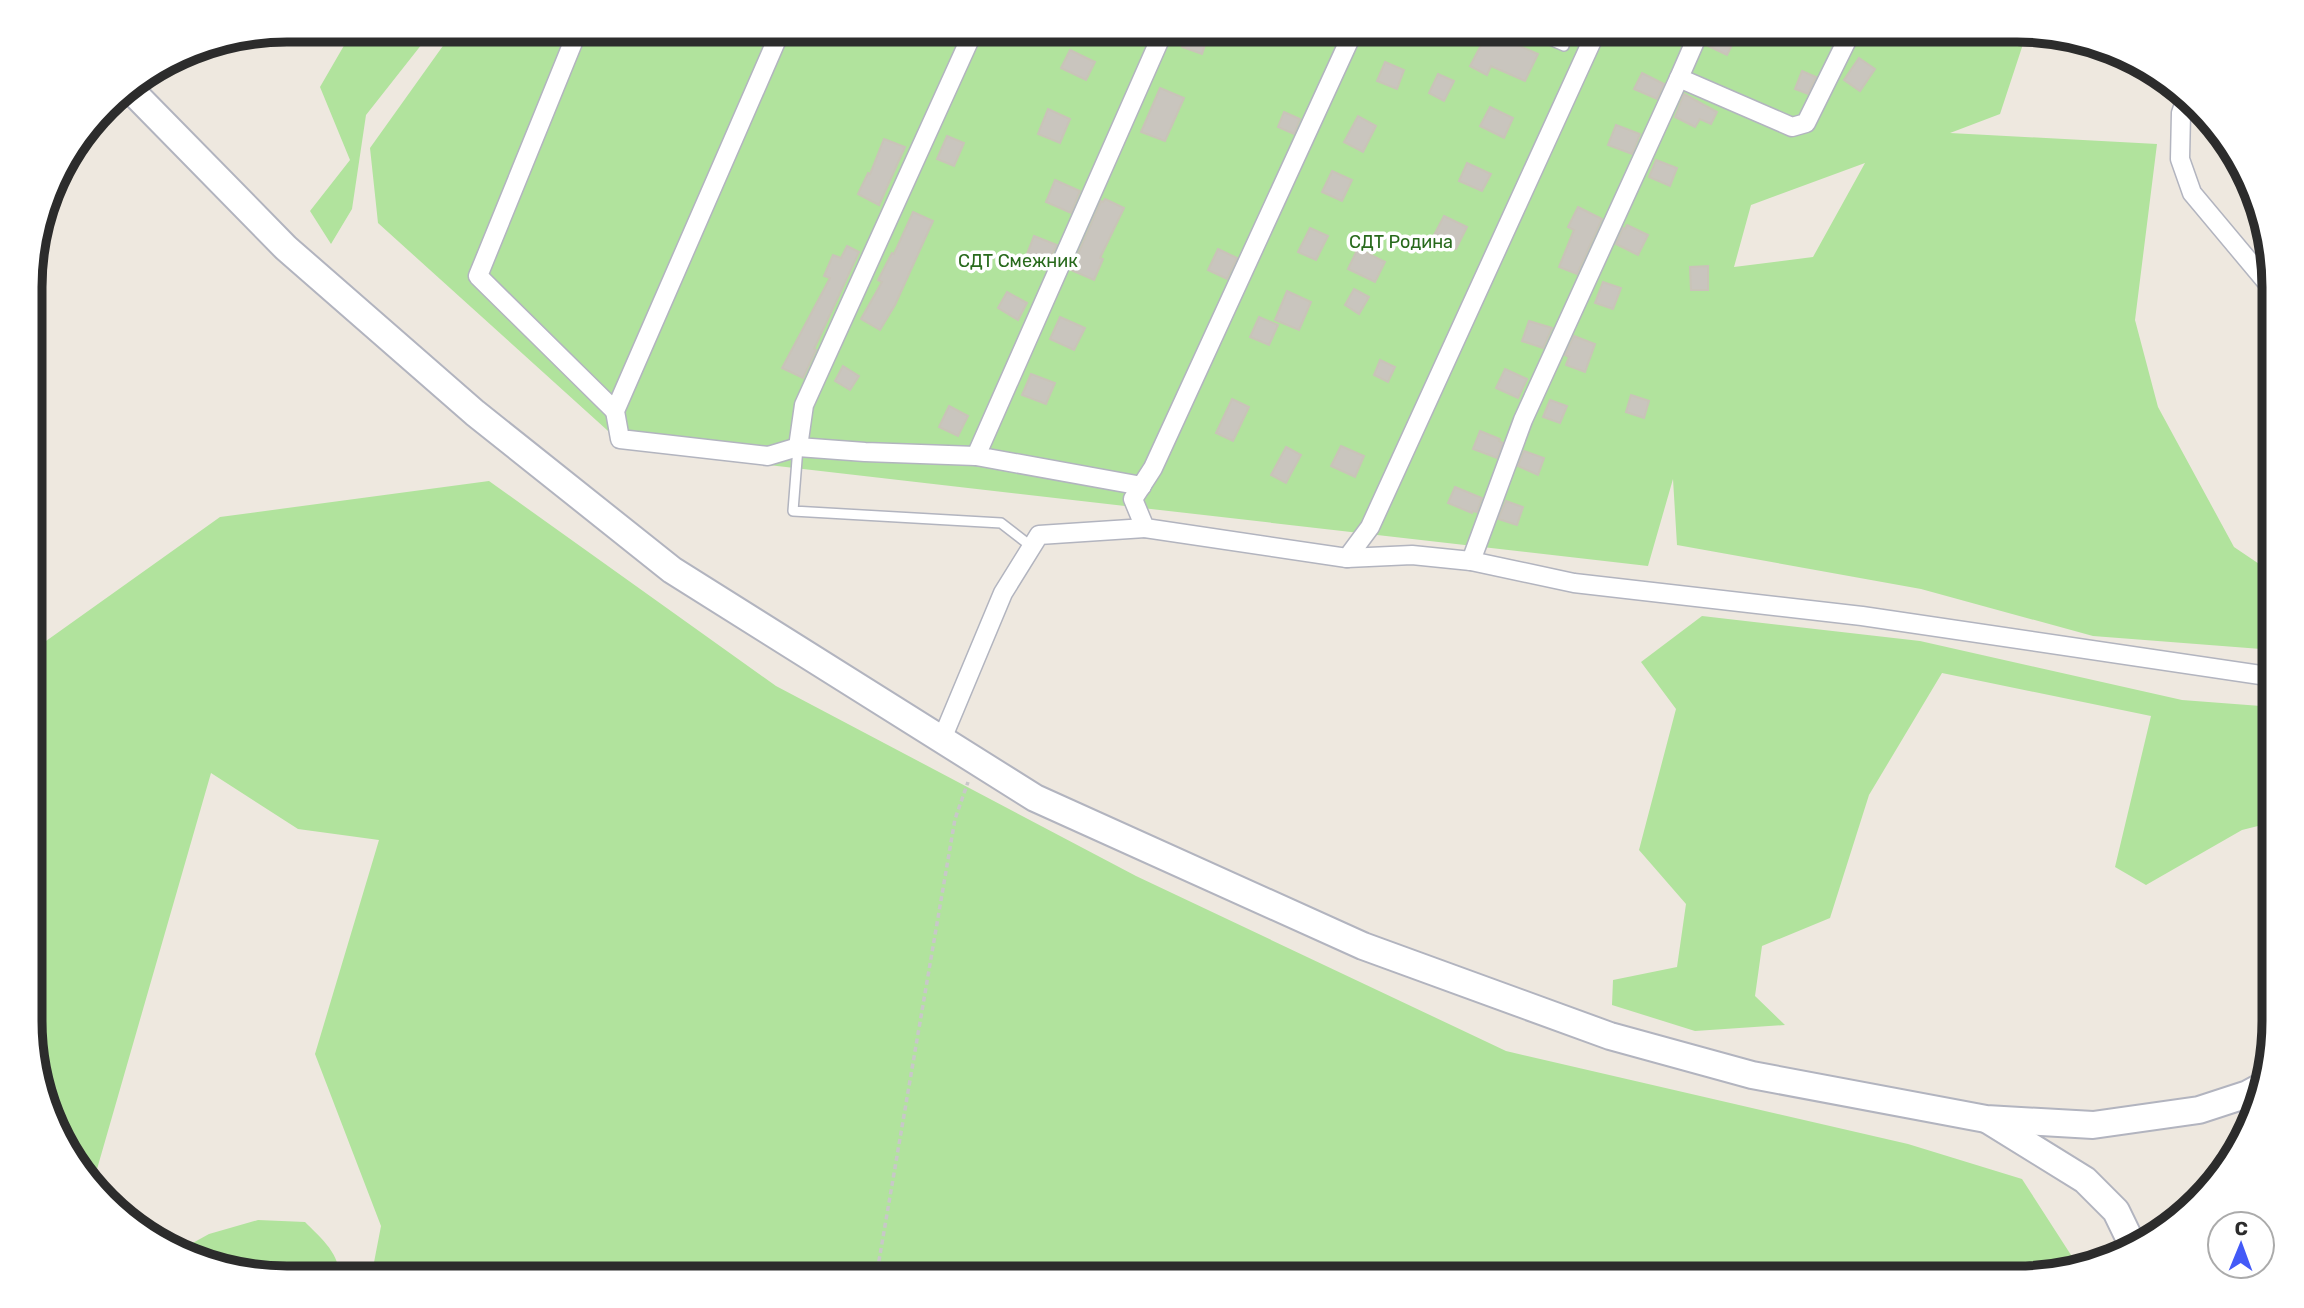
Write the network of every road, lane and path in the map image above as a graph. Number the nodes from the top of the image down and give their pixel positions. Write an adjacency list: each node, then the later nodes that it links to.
1 (573, 42): 15 (street)
2 (777, 42): 15 (street)
3 (969, 42): 16 (street)
4 (1159, 42): 17 (street)
5 (1348, 42): 18 (street)
6 (1555, 42): 10 (lane)
7 (1592, 42): 21 (street)
8 (1695, 42): 11 (street)
9 (1846, 42): 11 (street)
10 (1564, 46)
11 (1679, 78): 22 (street)
12 (136, 95): 24 (street)
13 (2183, 107): 14 (street)
14 (2261, 276)
15 (615, 411): 16 (street)
16 (798, 447): 17 (street); 20 (lane)
17 (976, 456): 18 (street)
18 (1142, 486): 19 (street)
19 (1145, 528): 20 (street); 21 (street)
20 (1032, 547): 24 (street)
21 (1347, 558): 22 (street)
22 (1471, 561): 23 (street)
23 (2261, 675)
24 (942, 739): 25 (street)
25 (976, 761): 27 (street); 29 (path)
26 (2251, 1092): 27 (street)
27 (1986, 1119): 28 (street)
28 (2129, 1238)
29 (878, 1266)

